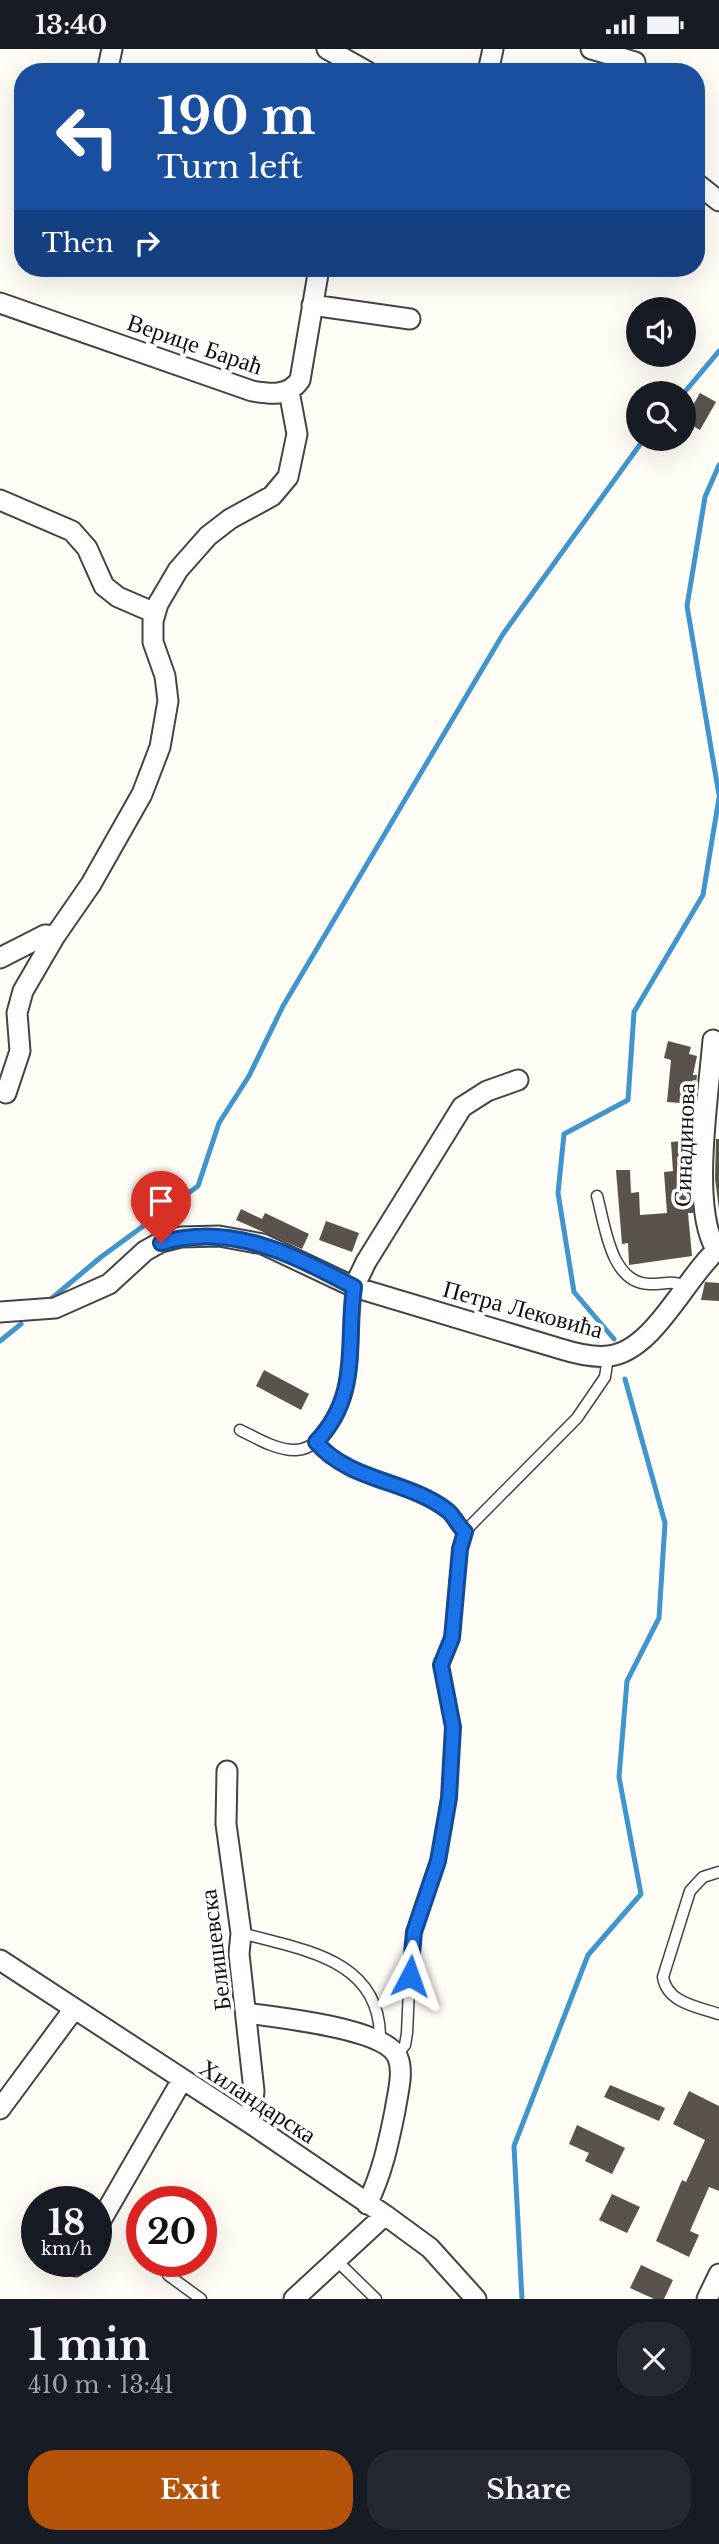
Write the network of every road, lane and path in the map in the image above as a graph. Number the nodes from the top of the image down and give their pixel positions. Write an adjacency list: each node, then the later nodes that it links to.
1 (327, 49): 3 (street)
2 (591, 49): 4 (street)
3 (360, 62)
4 (635, 62)
5 (705, 190): 6 (street)
6 (719, 201)
7 (317, 277): 9 (street, Верице Бараћ)
8 (0, 303): 11 (street, Верице Бараћ)
9 (312, 305): 10 (street); 11 (street, Верице Бараћ)
10 (410, 319)
11 (289, 391): 13 (street)
12 (0, 500): 13 (street)
13 (155, 613): 14 (street)
14 (55, 936): 15 (street); 18 (street)
15 (0, 958)
16 (713, 1040): 20 (street, Синадинова)
17 (518, 1080): 21 (street)
18 (6, 1093)
19 (597, 1196): 22 (lane)
20 (718, 1249): 22 (street, Петра Лековића)
21 (354, 1287): 23 (street, Петра Лековића); 24 (street, Петра Лековића); 26 (lane)
22 (686, 1287): 24 (street, Петра Лековића)
23 (0, 1312)
24 (608, 1357): 27 (lane)
25 (240, 1430): 26 (lane)
26 (316, 1442): 27 (lane)
27 (465, 1532): 36 (lane)
28 (227, 1771): 30 (street, Белишевска)
29 (719, 1872): 34 (lane)
30 (242, 1933): 33 (street, Белишевска); 35 (lane)
31 (0, 1960): 32 (street, Хиландарска)
32 (74, 2009): 37 (street, Хиландарска); 38 (street)
33 (247, 2013): 35 (street); 39 (street, Белишевска)
34 (719, 2014)
35 (380, 2039): 36 (street)
36 (397, 2055): 41 (street)
37 (182, 2080): 39 (street, Хиландарска); 40 (street)
38 (0, 2109)
39 (250, 2123): 41 (street, Хиландарска)
40 (112, 2201)
41 (367, 2204): 42 (street, Хиландарска)
42 (384, 2215): 43 (street); 48 (street, Хиландарска)
43 (336, 2260): 46 (street); 47 (lane)
44 (171, 2277): 45 (lane)
45 (201, 2299)
46 (294, 2299)
47 (376, 2299)
48 (475, 2299)

